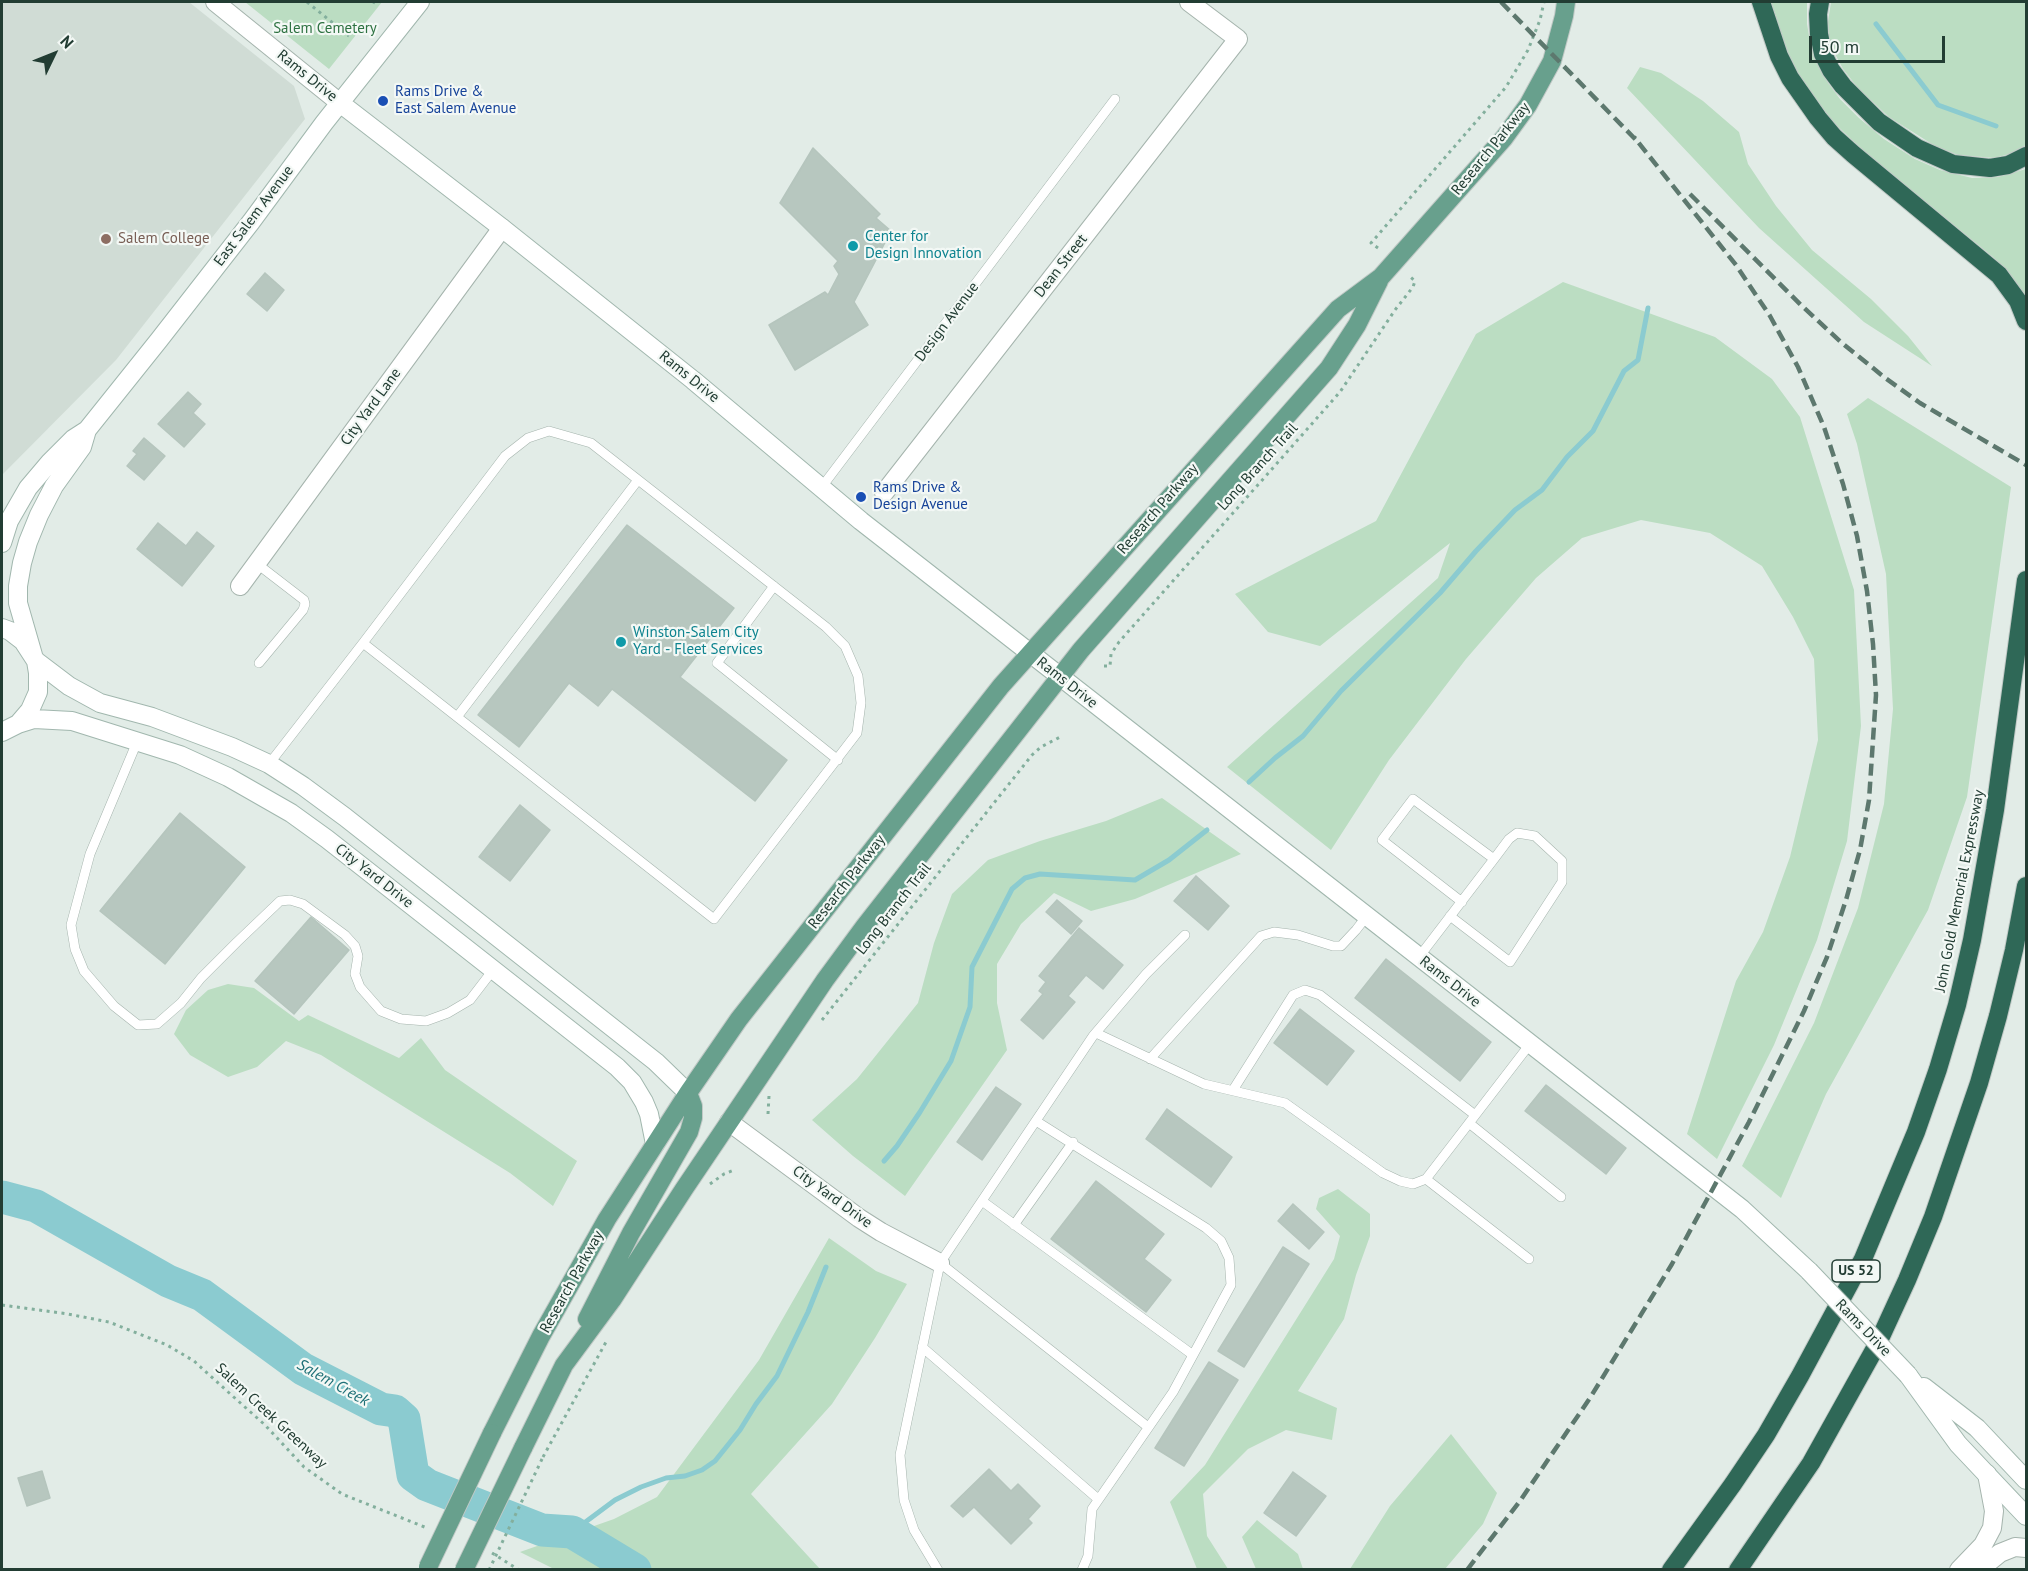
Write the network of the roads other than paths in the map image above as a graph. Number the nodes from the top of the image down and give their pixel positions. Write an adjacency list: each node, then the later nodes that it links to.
1 (215, 2): 8 (main road, Rams Drive)
2 (420, 2): 8 (main road, East Salem Avenue)
3 (1189, 2): 16 (main road, Dean Street)
4 (1566, 2): 11 (main road, Research Parkway)
5 (1761, 2): 12 (highway)
6 (1820, 2): 9 (highway)
7 (1116, 99): 15 (lane, Design Avenue)
8 (340, 103): 10 (main road, Rams Drive); 13 (main road, East Salem Avenue)
9 (2026, 156)
10 (502, 228): 15 (main road, Rams Drive); 18 (main road, City Yard Lane)
11 (1381, 277): 24 (main road, Research Parkway); 27 (main road, Research Parkway)
12 (2026, 321)
13 (87, 430): 17 (main road, East Salem Avenue); 25 (main road, East Salem Avenue)
14 (638, 480): 21 (lane); 23 (lane); 28 (lane)
15 (821, 488): 24 (main road, Rams Drive)
16 (884, 493)
17 (2, 543)
18 (256, 563): 20 (main road, City Yard Lane); 26 (lane)
19 (2026, 580): 73 (highway, John Gold Memorial Expressway / US 52)
20 (240, 586)
21 (774, 586): 32 (lane); 32 (lane)
22 (2, 628): 25 (main road, City Yard Drive)
23 (363, 644): 28 (lane); 33 (lane)
24 (1030, 653): 27 (main road, Rams Drive); 46 (main road, Research Parkway)
25 (34, 658): 29 (main road, East Salem Avenue); 33 (main road, City Yard Drive)
26 (259, 663)
27 (1060, 677): 38 (main road, Rams Drive); 49 (main road, Research Parkway)
28 (457, 717): 32 (lane)
29 (18, 724): 30 (main road); 31 (main road, City Yard Drive)
30 (2, 732)
31 (137, 742): 41 (main road, City Yard Drive); 41 (lane)
32 (838, 760)
33 (269, 764): 46 (main road, City Yard Drive)
34 (1494, 859): 36 (lane); 36 (lane); 37 (lane)
35 (2026, 886): 74 (highway)
36 (1461, 902): 37 (lane)
37 (1450, 916): 40 (lane)
38 (1366, 917): 40 (main road, Rams Drive); 44 (lane)
39 (1185, 935): 42 (lane)
40 (1419, 957): 43 (main road, Rams Drive)
41 (493, 970): 52 (main road, City Yard Drive)
42 (1096, 1033): 44 (lane); 48 (lane)
43 (1530, 1044): 47 (lane); 62 (main road, Rams Drive, bridge)
44 (1150, 1059): 45 (lane)
45 (1233, 1090): 47 (lane); 53 (lane)
46 (688, 1093): 52 (main road, Research Parkway); 61 (main road)
47 (1475, 1115): 50 (lane)
48 (1036, 1120): 51 (lane); 55 (lane)
49 (729, 1122): 58 (main road, City Yard Drive); 61 (main road, Research Parkway)
50 (1469, 1124): 53 (lane); 54 (lane)
51 (1073, 1142): 56 (lane); 60 (lane)
52 (655, 1144): 69 (main road, Research Parkway, bridge)
53 (1426, 1179): 57 (lane)
54 (1561, 1197)
55 (982, 1201): 56 (lane); 58 (lane)
56 (1014, 1225): 60 (lane)
57 (1529, 1259)
58 (940, 1263): 59 (lane); 63 (lane)
59 (922, 1347): 66 (lane); 71 (lane)
60 (1193, 1355): 63 (lane)
61 (564, 1365): 70 (main road, Research Parkway, bridge)
62 (1908, 1375): 64 (main road, Rams Drive); 65 (main road, Rams Drive)
63 (1148, 1427): 66 (lane)
64 (1987, 1474): 67 (main road, Rams Drive); 75 (main road)
65 (2026, 1480)
66 (1098, 1498): 72 (lane)
67 (2026, 1516)
68 (2026, 1548): 76 (main road)
69 (427, 1568)
70 (464, 1569)
71 (938, 1569)
72 (1082, 1569)
73 (1671, 1569)
74 (1738, 1569)
75 (1959, 1569)
76 (1979, 1569)

